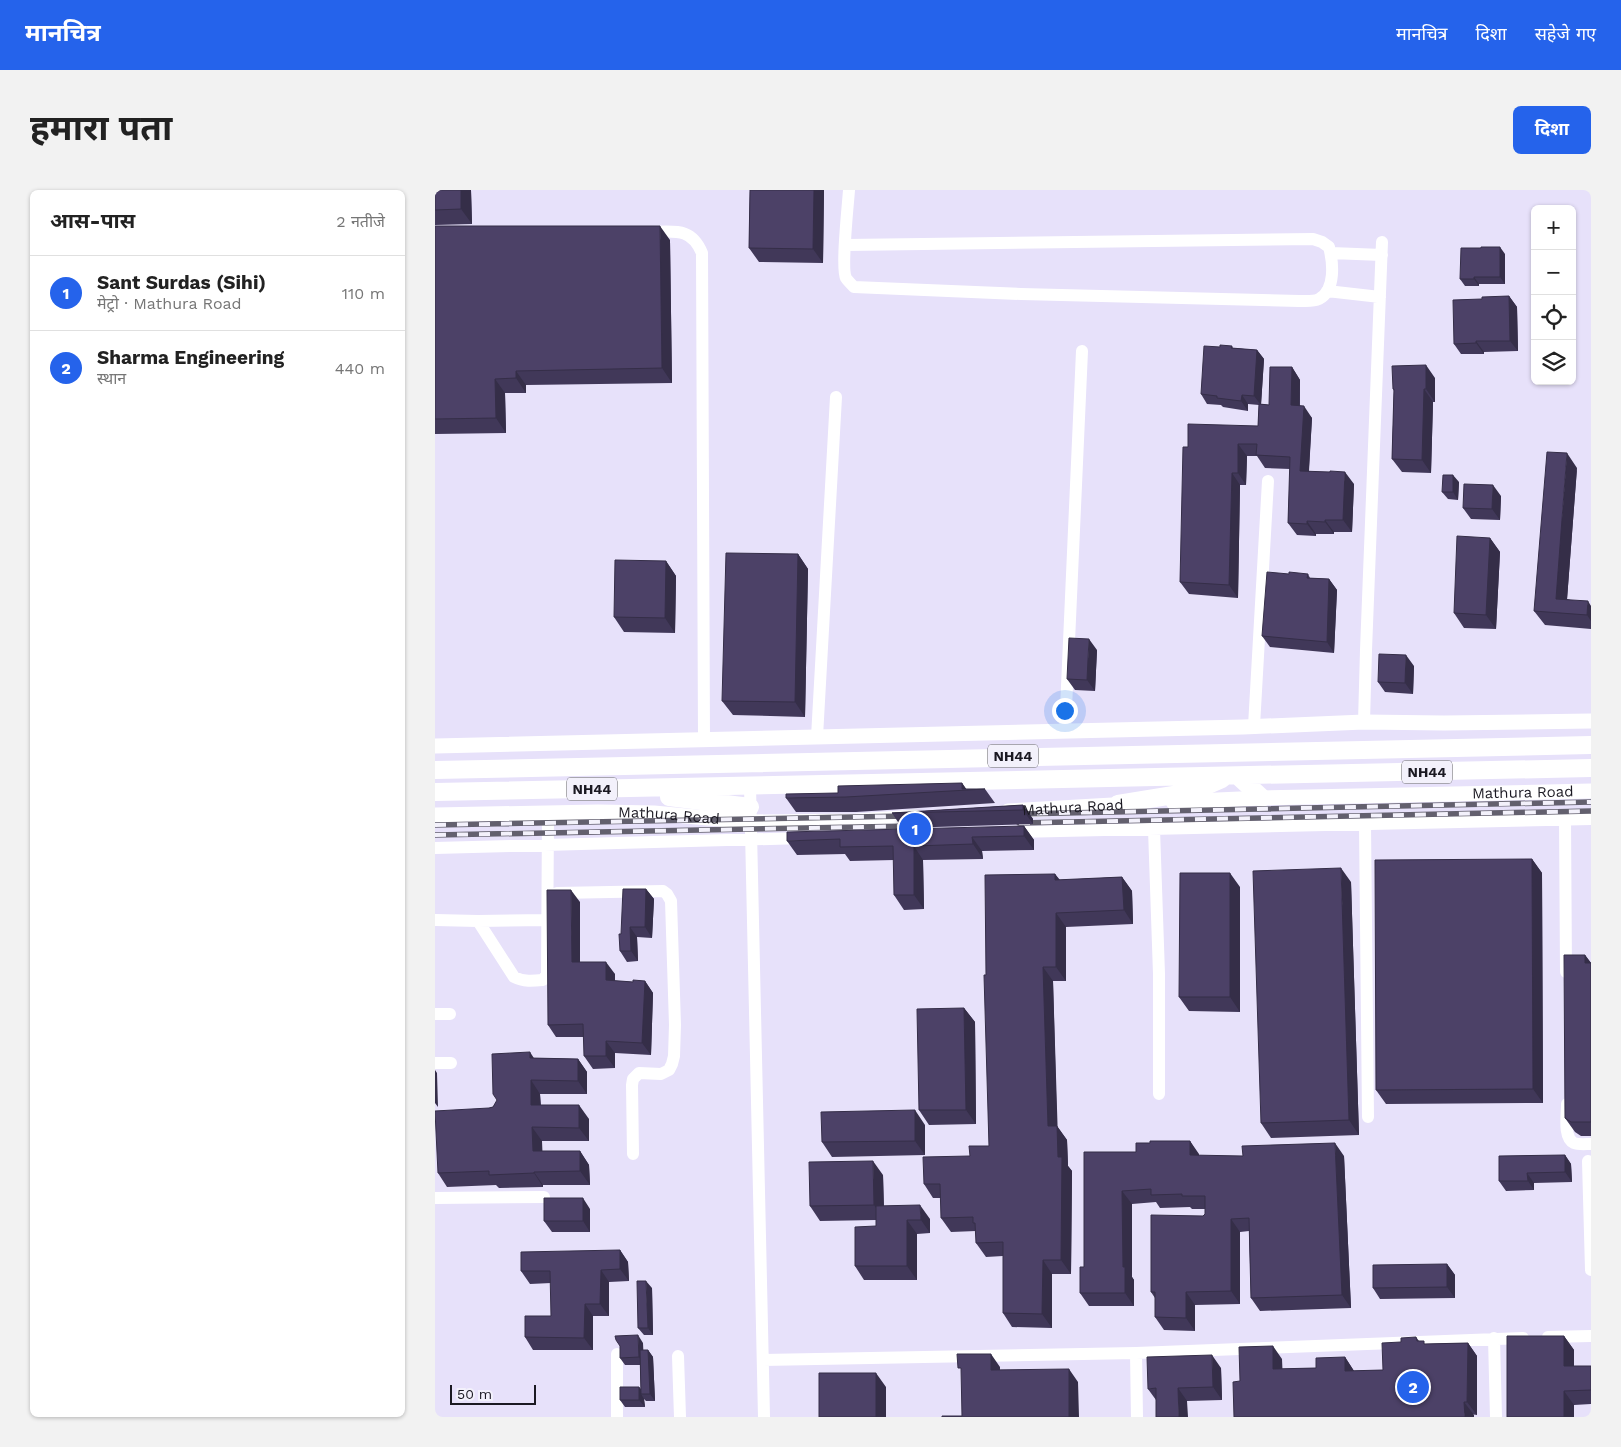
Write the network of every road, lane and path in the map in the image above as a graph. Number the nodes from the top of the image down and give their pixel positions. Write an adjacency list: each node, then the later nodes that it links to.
1 (849, 190): 3 (street)
2 (632, 232): 15 (street)
3 (846, 245): 4 (street); 5 (street)
4 (1331, 253): 5 (street); 6 (street)
5 (1327, 291): 6 (street)
6 (1380, 297): 11 (street)
7 (1082, 351): 13 (street)
8 (835, 397): 14 (street)
9 (1267, 481): 12 (street)
10 (1591, 721): 11 (main road)
11 (1365, 722): 12 (main road)
12 (1254, 726): 13 (main road)
13 (1065, 731): 14 (main road)
14 (817, 737): 15 (main road)
15 (704, 739): 17 (main road)
16 (1591, 745): 19 (highway, NH44)
17 (435, 746)
18 (1591, 768): 20 (highway, NH44)
19 (435, 770)
20 (1234, 776): 21 (highway, Mathura Road / NH44); 25 (highway); 26 (highway)
21 (750, 786): 22 (highway, Mathura Road / NH44); 29 (street)
22 (604, 789): 24 (highway, Mathura Road / NH44); 29 (highway)
23 (1591, 791): 25 (main road, Mathura Road)
24 (435, 792)
25 (1262, 798): 26 (main road, Mathura Road)
26 (1119, 804): 27 (main road, Mathura Road)
27 (992, 812)
28 (548, 814): 29 (main road, Mathura Road); 30 (main road, Mathura Road); 39 (street)
29 (750, 814): 31 (main road, Mathura Road); 38 (street)
30 (435, 815)
31 (934, 816)
32 (1565, 819): 33 (street); 34 (street); 45 (street)
33 (1591, 819)
34 (1365, 825): 35 (street); 52 (street)
35 (1154, 829): 36 (street); 50 (street)
36 (997, 833)
37 (820, 838): 38 (street)
38 (751, 839): 39 (street); 64 (street)
39 (547, 844): 40 (street); 41 (street)
40 (435, 848)
41 (547, 893): 43 (street); 54 (street)
42 (435, 920): 44 (street)
43 (547, 920): 44 (street); 44 (street)
44 (478, 922)
45 (1566, 987)
46 (435, 1014): 47 (street)
47 (450, 1014)
48 (435, 1063): 49 (street)
49 (451, 1063)
50 (1159, 1094)
51 (1567, 1096): 53 (street)
52 (1368, 1117)
53 (1591, 1144)
54 (633, 1154)
55 (1588, 1161): 58 (street)
56 (544, 1197): 57 (street)
57 (435, 1198)
58 (1591, 1270)
59 (1591, 1336): 60 (street)
60 (1494, 1338): 61 (street); 69 (street)
61 (1136, 1353): 64 (street); 68 (street)
62 (617, 1354): 65 (street)
63 (678, 1356): 66 (street)
64 (763, 1360): 67 (street)
65 (617, 1417)
66 (680, 1417)
67 (764, 1417)
68 (1137, 1417)
69 (1496, 1417)

